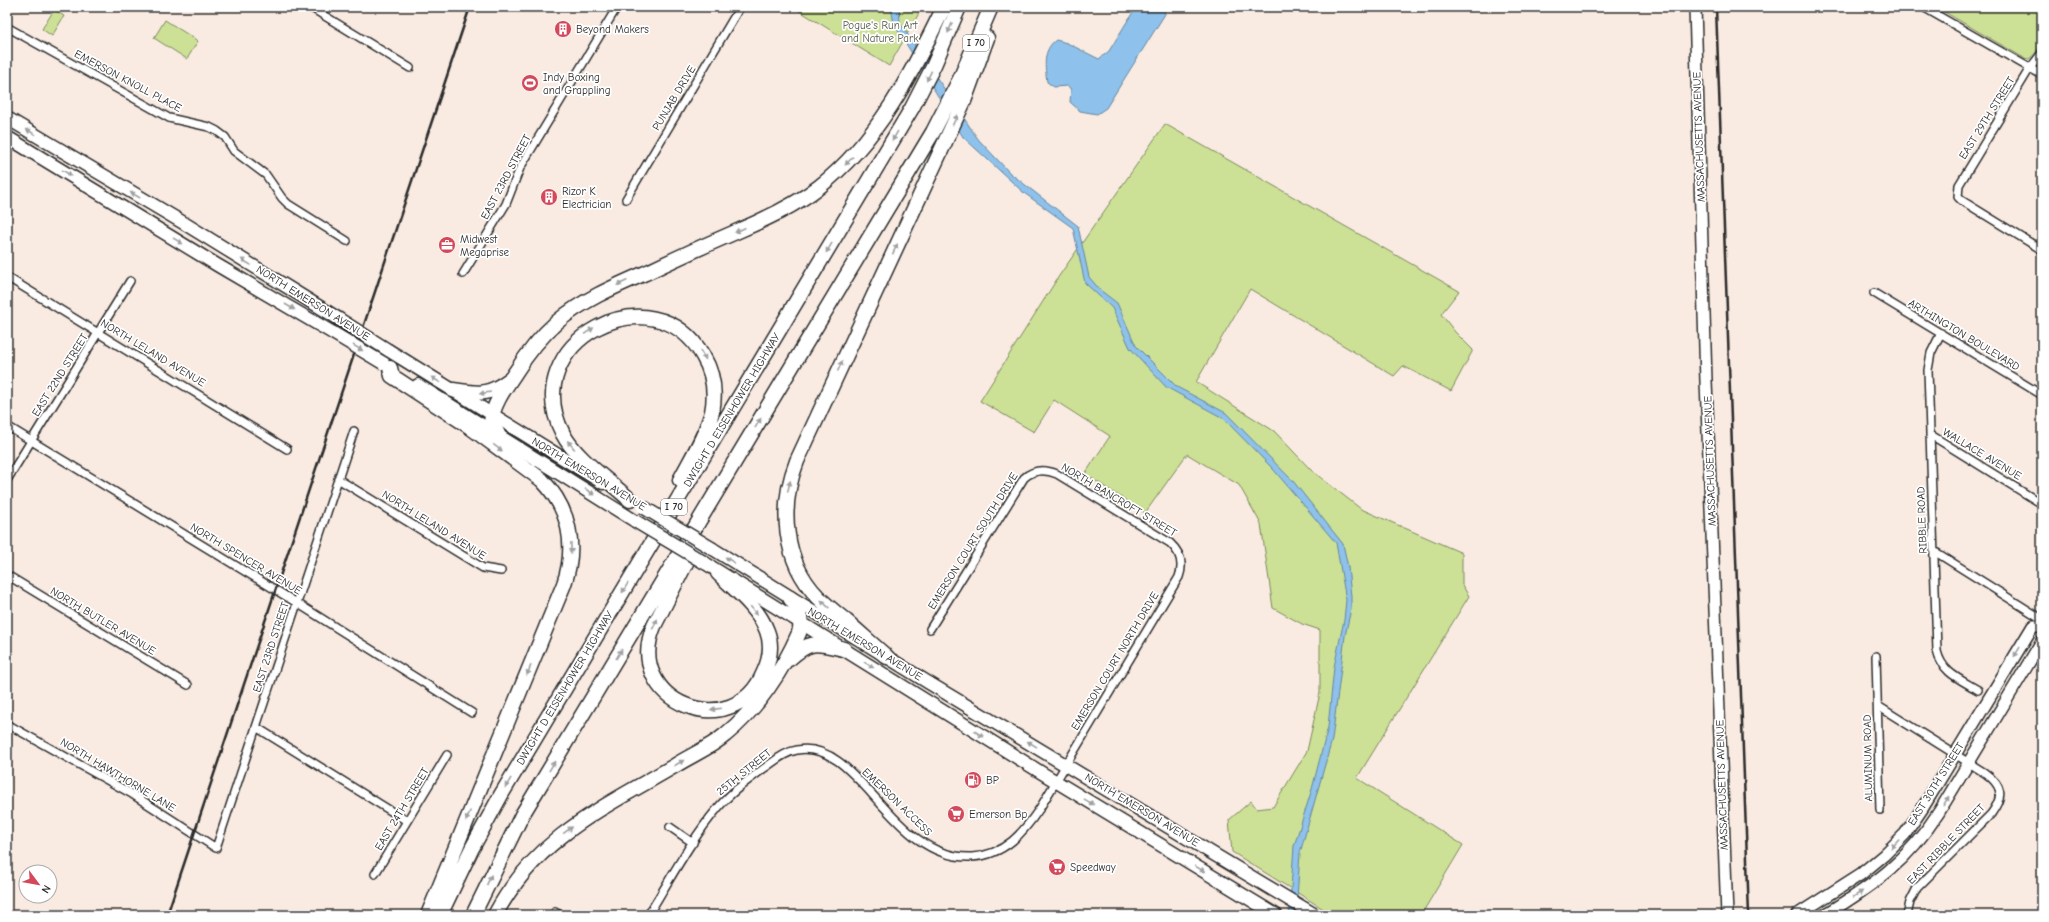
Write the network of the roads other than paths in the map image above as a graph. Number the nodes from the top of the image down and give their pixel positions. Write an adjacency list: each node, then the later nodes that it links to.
1 (310, 7): 12 (street)
2 (617, 7): 20 (street, EAST 23RD STREET)
3 (740, 7): 17 (street, PUNJAB DRIVE)
4 (944, 7): 27 (highway, one-way to 27)
5 (959, 7): 45 (highway, DWIGHT D EISENHOWER HIGHWAY / I 70, one-way to 45)
6 (991, 7): 35 (highway, I 70, one-way to 6)
7 (996, 7): 58 (highway, one-way to 7)
8 (1695, 7): 83 (main road, MASSACHUSETTS AVENUE)
9 (1923, 7): 13 (street)
10 (7, 27): 18 (street, EMERSON KNOLL PLACE)
11 (2042, 53): 13 (street, EAST 29TH STREET)
12 (410, 68)
13 (2030, 68): 14 (street); 19 (street, EAST 29TH STREET)
14 (2042, 75)
15 (7, 118): 28 (main road, NORTH EMERSON AVENUE, one-way to 15, bridge)
16 (7, 137): 26 (main road, NORTH EMERSON AVENUE, one-way to 26, bridge)
17 (626, 199)
18 (347, 241)
19 (2042, 250)
20 (463, 274)
21 (7, 277): 24 (street, NORTH LELAND AVENUE)
22 (130, 281): 24 (street, EAST 22ND STREET)
23 (1874, 293): 25 (street, ARTHINGTON BOULEVARD)
24 (99, 333): 36 (street, EAST 22ND STREET); 37 (street, NORTH LELAND AVENUE)
25 (1941, 333): 29 (street, ARTHINGTON BOULEVARD); 34 (street, RIBBLE ROAD)
26 (387, 365): 33 (main road, NORTH EMERSON AVENUE); 77 (highway, one-way to 77)
27 (512, 377): 28 (highway, one-way to 28); 30 (highway)
28 (453, 390): 30 (main road, NORTH EMERSON AVENUE)
29 (2042, 395)
30 (492, 415): 33 (highway); 41 (main road, NORTH EMERSON AVENUE)
31 (7, 426): 36 (street, NORTH SPENCER AVENUE)
32 (354, 431): 39 (street, EAST 23RD STREET)
33 (498, 434): 47 (main road, NORTH EMERSON AVENUE, one-way to 47, bridge)
34 (1930, 435): 42 (street, WALLACE AVENUE); 43 (street, RIBBLE ROAD)
35 (748, 438): 47 (highway, one-way to 35); 79 (highway, I 70, one-way to 35)
36 (31, 441): 40 (street, EAST 22ND STREET); 50 (street, NORTH SPENCER AVENUE)
37 (288, 449)
38 (1039, 470): 44 (street, NORTH BANCROFT STREET); 54 (street, EMERSON COURT SOUTH DRIVE)
39 (338, 479): 46 (street, NORTH LELAND AVENUE); 50 (street, EAST 23RD STREET)
40 (7, 480)
41 (630, 500): 45 (highway, one-way to 45); 49 (main road, NORTH EMERSON AVENUE, one-way to 41, bridge)
42 (2042, 504)
43 (1934, 551): 51 (street); 61 (street, RIBBLE ROAD)
44 (1181, 559): 69 (street, EMERSON COURT NORTH DRIVE)
45 (639, 565): 78 (highway, DWIGHT D EISENHOWER HIGHWAY / I 70, one-way to 78)
46 (501, 570)
47 (718, 572): 52 (main road, NORTH EMERSON AVENUE)
48 (7, 575): 60 (street, NORTH BUTLER AVENUE)
49 (790, 598): 52 (highway); 58 (main road, NORTH EMERSON AVENUE)
50 (297, 603): 63 (street, NORTH SPENCER AVENUE); 65 (street, EAST 23RD STREET)
51 (2042, 619)
52 (801, 623): 56 (main road, NORTH EMERSON AVENUE); 59 (highway)
53 (2042, 626): 68 (main road, EAST 30TH STREET, one-way to 68)
54 (930, 629)
55 (2042, 641): 68 (main road, EAST 30TH STREET)
56 (844, 649): 59 (highway); 69 (main road, NORTH EMERSON AVENUE, one-way to 69)
57 (1876, 656): 62 (street, ALUMINUM ROAD)
58 (887, 657): 69 (main road, NORTH EMERSON AVENUE, one-way to 58)
59 (781, 666): 80 (highway, one-way to 59)
60 (188, 685)
61 (1978, 690)
62 (1878, 706): 68 (street); 70 (street, ALUMINUM ROAD)
63 (472, 713)
64 (7, 724): 74 (street, NORTH HAWTHORNE LANE)
65 (256, 728): 71 (street); 74 (street, EAST 23RD STREET)
66 (803, 749): 69 (street, EMERSON ACCESS); 73 (street, 25TH STREET)
67 (447, 755): 71 (street, EAST 24TH STREET)
68 (1962, 758): 84 (main road, EAST 30TH STREET, one-way to 84); 85 (main road, EAST 30TH STREET, one-way to 68); 86 (street, EAST RIBBLE STREET)
69 (1061, 772): 76 (main road, NORTH EMERSON AVENUE); 82 (main road, NORTH EMERSON AVENUE, one-way to 82)
70 (1880, 810)
71 (407, 822): 75 (street, EAST 24TH STREET)
72 (670, 827): 73 (street)
73 (693, 843): 81 (street, 25TH STREET)
74 (216, 848)
75 (375, 874)
76 (1314, 914)
77 (428, 915)
78 (440, 915)
79 (473, 915)
80 (495, 915)
81 (648, 915)
82 (1275, 915)
83 (1727, 915)
84 (1797, 915)
85 (1825, 915)
86 (1908, 915)

